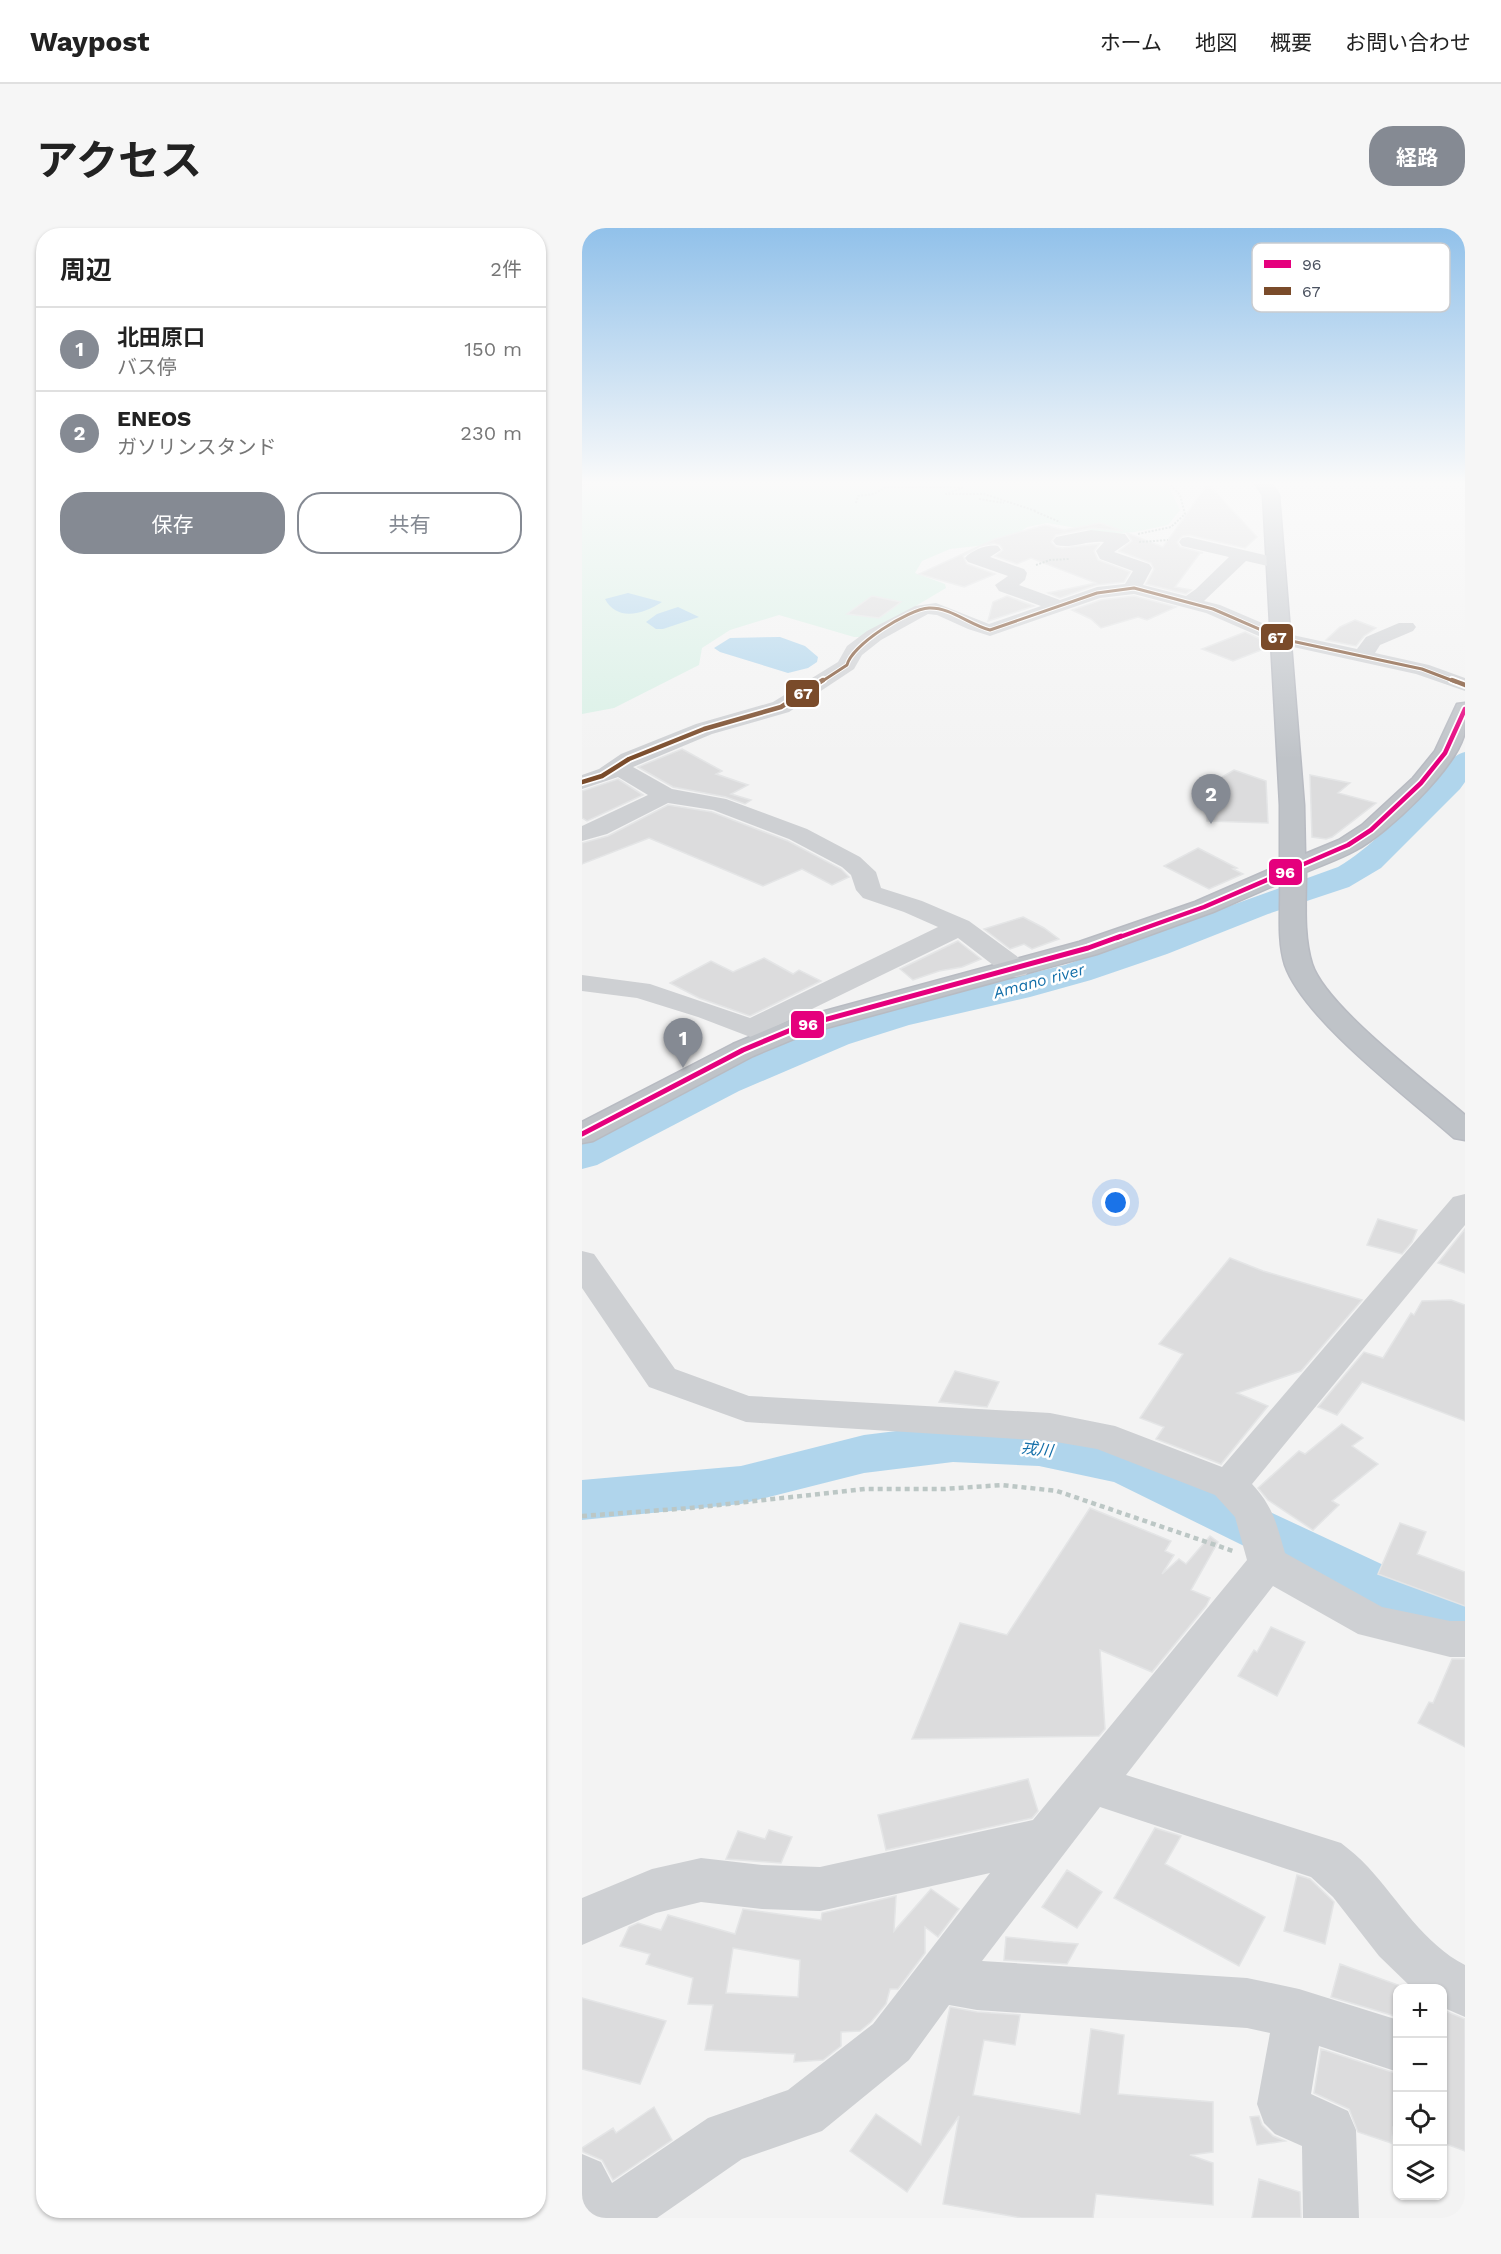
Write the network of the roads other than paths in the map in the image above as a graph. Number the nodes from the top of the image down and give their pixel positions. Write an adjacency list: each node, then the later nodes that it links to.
1 (1018, 574): 7 (street)
2 (1140, 574): 5 (street)
3 (1223, 574): 6 (street)
4 (1277, 574): 9 (highway)
5 (1134, 588): 6 (street); 7 (street)
6 (1188, 602): 9 (street)
7 (1057, 605): 13 (street)
8 (1406, 627): 10 (street)
9 (1282, 639): 10 (street); 17 (highway)
10 (1363, 654): 11 (street)
11 (1465, 685)
12 (1463, 718): 17 (highway)
13 (620, 768): 14 (street); 15 (street)
14 (582, 782)
15 (665, 795): 16 (street); 18 (street)
16 (582, 834)
17 (1294, 887): 19 (highway); 22 (highway)
18 (960, 927): 19 (street); 21 (street)
19 (1016, 969): 21 (highway)
20 (582, 982): 21 (street)
21 (762, 1033): 23 (highway)
22 (1465, 1131)
23 (582, 1134)
24 (1465, 1204): 26 (street)
25 (582, 1262): 26 (street)
26 (1241, 1498): 27 (street)
27 (1267, 1562): 28 (street); 29 (street)
28 (1465, 1639)
29 (1092, 1784): 30 (street); 33 (street)
30 (1049, 1838): 31 (street); 32 (street)
31 (582, 1922)
32 (939, 1978): 34 (street); 38 (street)
33 (1465, 1992)
34 (1299, 2014): 35 (street); 39 (street)
35 (1393, 2044)
36 (582, 2181): 37 (street)
37 (601, 2218)
38 (609, 2218)
39 (1331, 2218)

